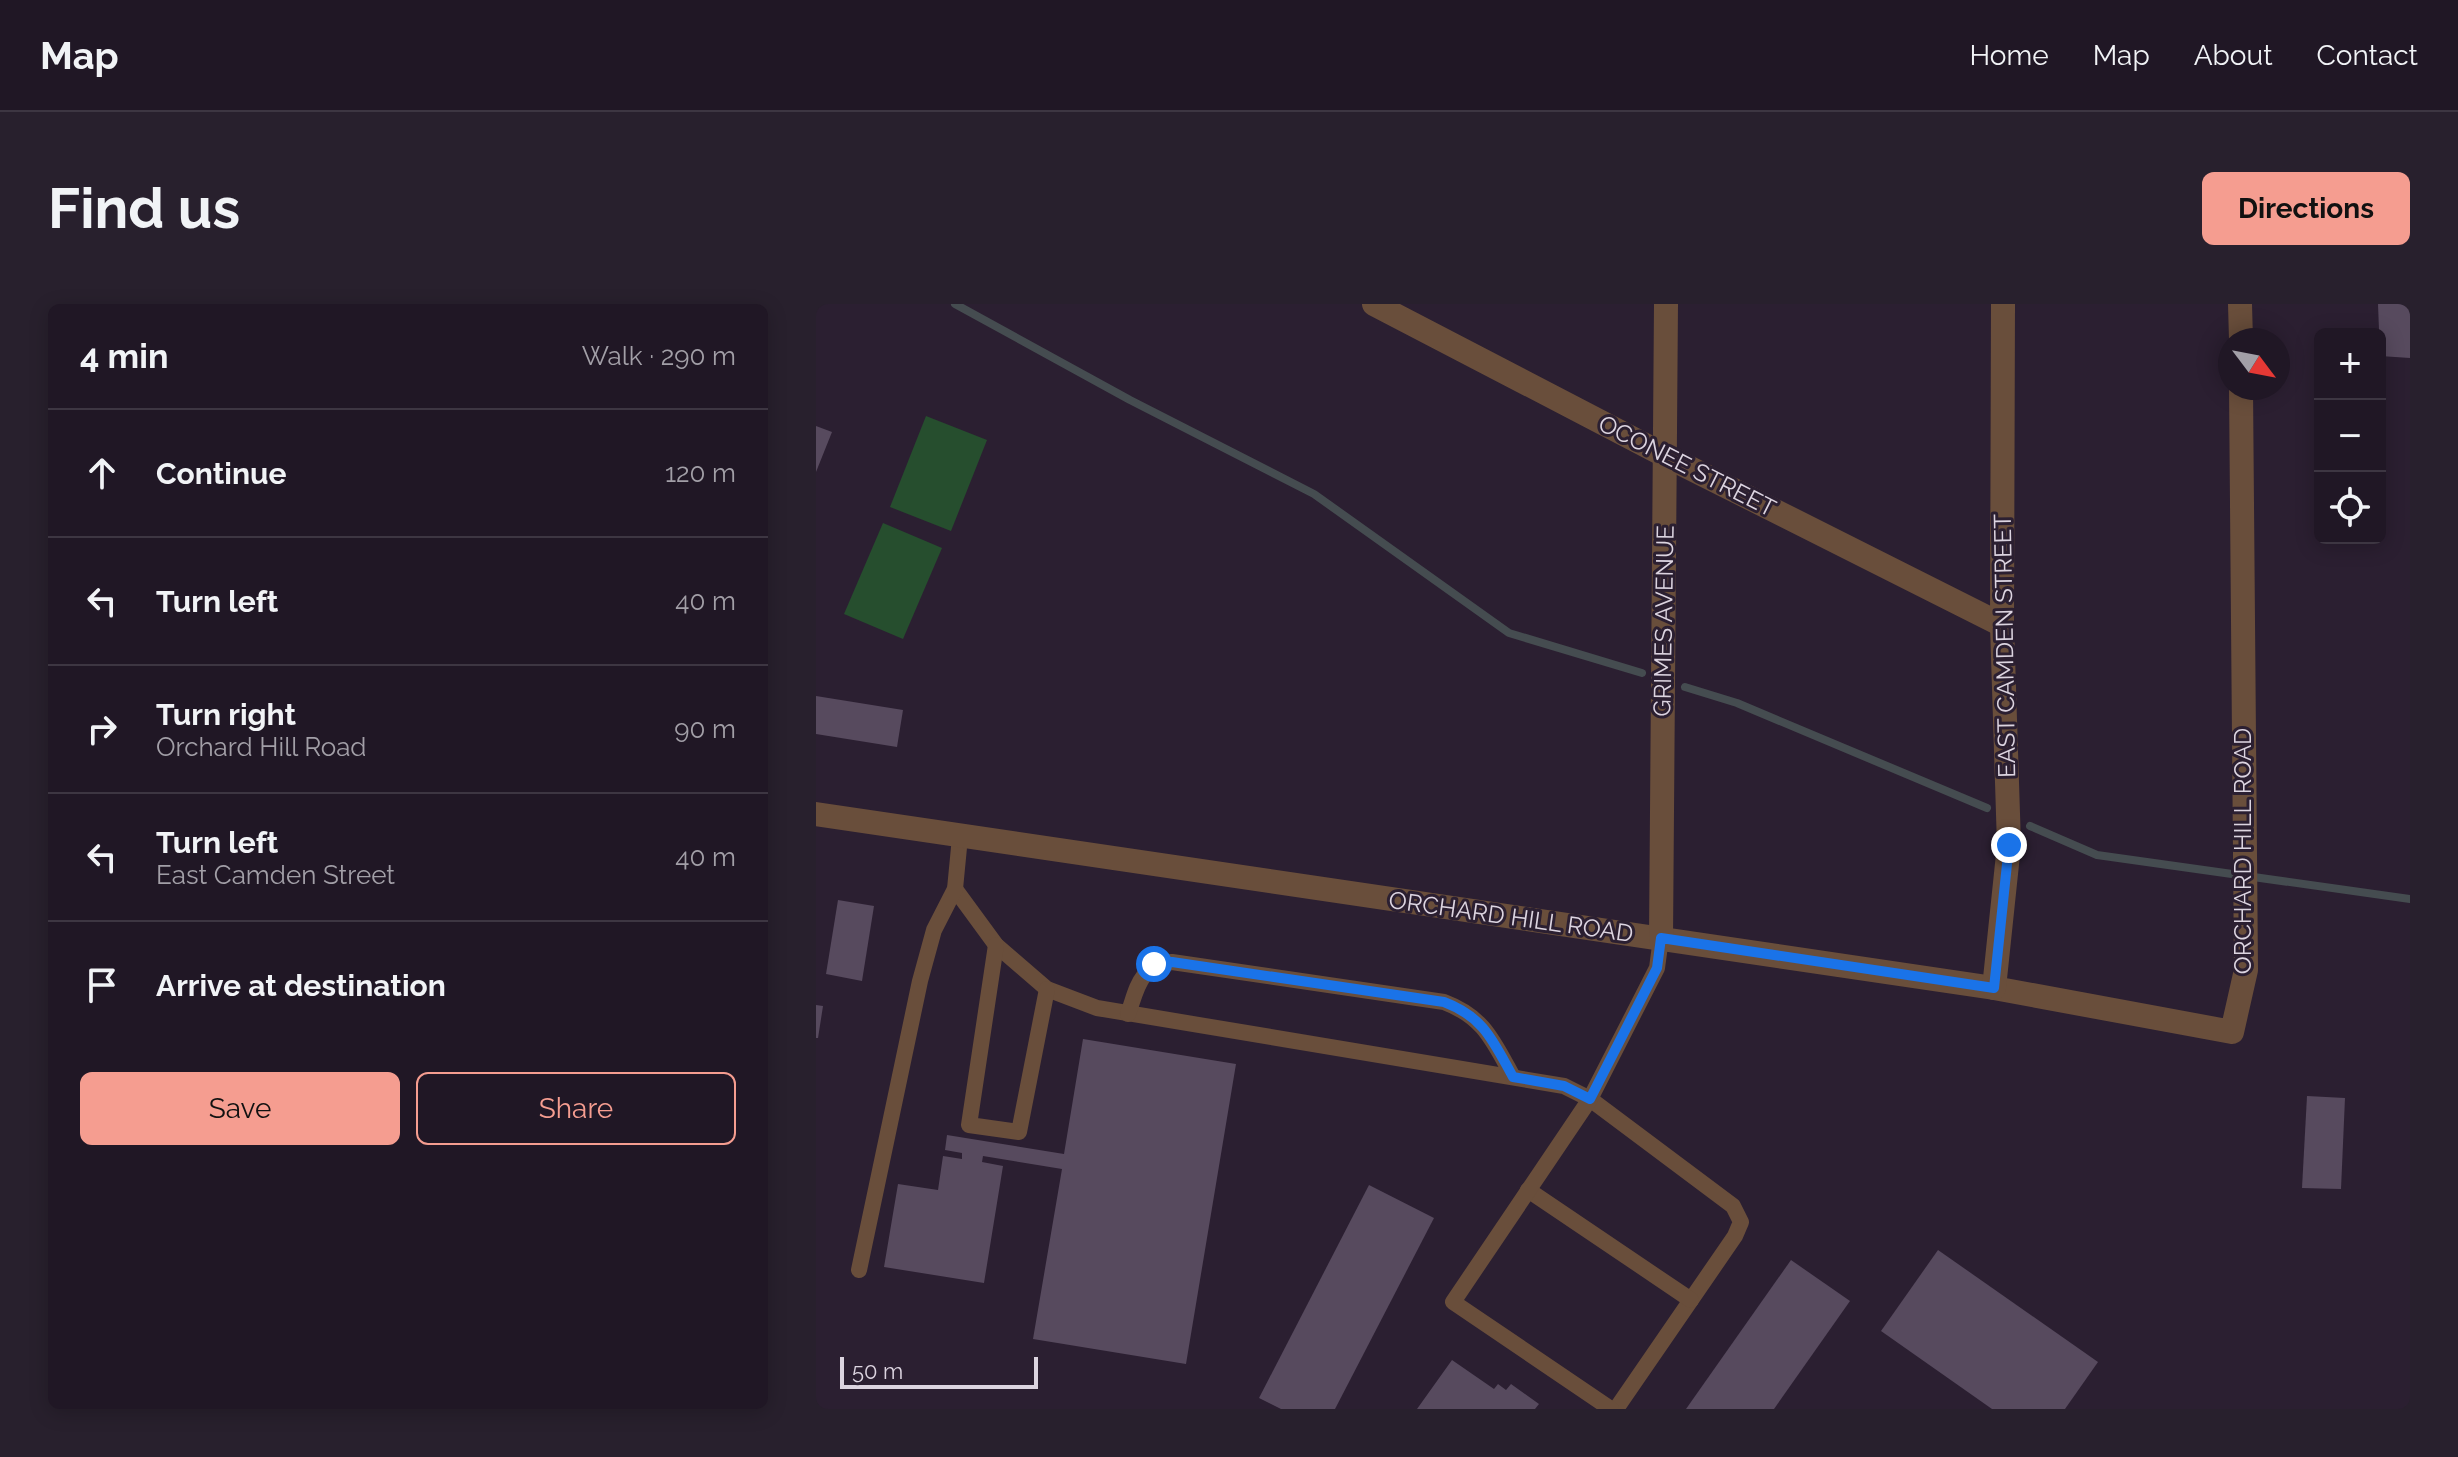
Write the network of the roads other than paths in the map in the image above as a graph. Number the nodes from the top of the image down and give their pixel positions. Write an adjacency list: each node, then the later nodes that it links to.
1 (1374, 304): 7 (street, OCONEE STREET)
2 (1666, 304): 7 (street, GRIMES AVENUE)
3 (2003, 304): 8 (street, EAST CAMDEN STREET)
4 (2240, 304): 5 (street)
5 (2241, 328)
6 (2241, 400): 14 (street, ORCHARD HILL ROAD)
7 (1666, 456): 8 (street, OCONEE STREET); 12 (street, GRIMES AVENUE)
8 (2002, 625): 14 (street, EAST CAMDEN STREET)
9 (816, 814): 10 (street, ORCHARD HILL ROAD)
10 (960, 837): 11 (lane); 12 (street, ORCHARD HILL ROAD)
11 (955, 889): 13 (lane); 20 (lane)
12 (1661, 938): 14 (street, ORCHARD HILL ROAD); 18 (lane)
13 (996, 945): 15 (lane); 15 (lane)
14 (1994, 988)
15 (1047, 989): 16 (lane)
16 (1128, 1014): 17 (lane); 17 (lane)
17 (1513, 1077): 18 (lane)
18 (1590, 1099): 19 (lane); 21 (lane)
19 (1528, 1190): 21 (lane); 22 (lane)
20 (859, 1270)
21 (1691, 1300): 22 (lane)
22 (1613, 1409)

